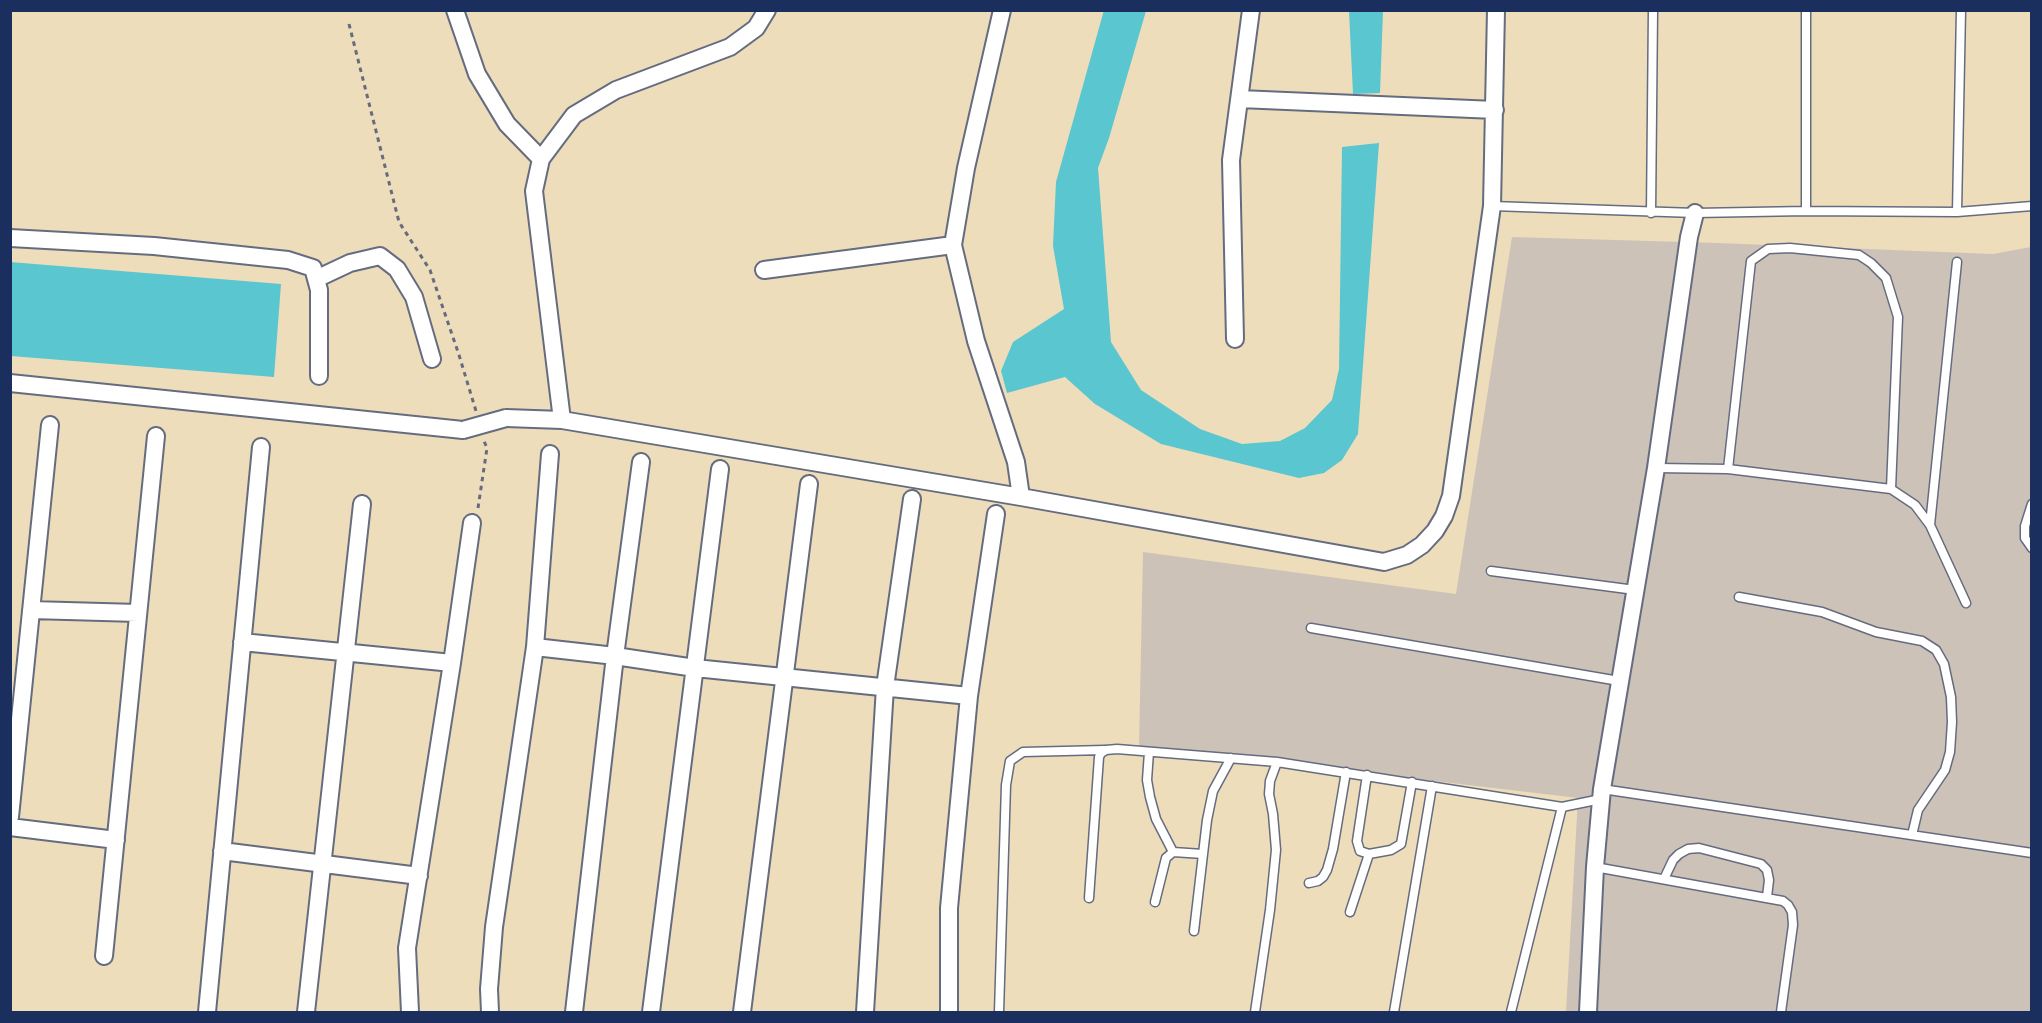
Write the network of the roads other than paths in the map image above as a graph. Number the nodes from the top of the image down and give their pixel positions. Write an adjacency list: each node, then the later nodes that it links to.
1 (455, 10): 11 (street)
2 (767, 10): 11 (street)
3 (1002, 10): 19 (street)
4 (1251, 10): 9 (street)
5 (1496, 10): 10 (street)
6 (1653, 10): 16 (lane)
7 (1806, 10): 14 (lane)
8 (1961, 10): 15 (lane)
9 (1240, 99): 10 (street); 23 (street)
10 (1495, 110): 12 (street)
11 (541, 159): 27 (street)
12 (1492, 206): 16 (lane); 38 (street)
13 (2031, 206): 15 (lane)
14 (1806, 211): 15 (lane); 17 (lane)
15 (1957, 212)
16 (1651, 213): 17 (lane)
17 (1695, 213): 33 (street)
18 (10, 238): 22 (street)
19 (953, 245): 21 (street); 38 (street)
20 (1957, 262): 44 (lane)
21 (764, 270)
22 (316, 279): 24 (street); 25 (street)
23 (1235, 339)
24 (432, 359)
25 (319, 376)
26 (10, 383): 27 (street, bridge)
27 (562, 420): 38 (street)
28 (50, 426): 50 (street)
29 (156, 436): 51 (street)
30 (261, 447): 53 (street)
31 (550, 454): 54 (street)
32 (641, 462): 56 (street)
33 (1656, 468): 35 (lane); 47 (street)
34 (720, 469): 58 (street)
35 (1728, 469): 37 (lane); 37 (lane)
36 (809, 484): 59 (street)
37 (1891, 489): 44 (lane)
38 (1021, 498)
39 (912, 499): 61 (street)
40 (362, 504): 55 (street)
41 (2031, 504): 45 (lane)
42 (996, 514): 62 (street)
43 (474, 518): 57 (street)
44 (1930, 525): 49 (lane)
45 (2031, 548)
46 (1491, 571): 47 (lane)
47 (1635, 590): 60 (street)
48 (1738, 597): 75 (lane)
49 (1966, 603)
50 (32, 610): 51 (street); 73 (street)
51 (138, 613): 76 (street)
52 (1311, 628): 60 (lane)
53 (242, 642): 55 (street); 77 (street)
54 (535, 647): 56 (street); 96 (street)
55 (346, 652): 57 (street); 82 (street)
56 (615, 656): 58 (street); 97 (street)
57 (452, 663): 84 (street)
58 (695, 668): 59 (street); 98 (street)
59 (784, 676): 61 (street); 99 (street)
60 (1619, 681): 71 (street)
61 (885, 687): 62 (street); 100 (street)
62 (969, 696): 101 (street)
63 (1106, 750): 64 (lane); 88 (lane); 102 (lane)
64 (1149, 752): 65 (lane); 78 (lane)
65 (1231, 758): 66 (lane); 80 (lane)
66 (1277, 762): 67 (lane); 103 (lane)
67 (1346, 772): 68 (lane); 86 (lane)
68 (1367, 775): 69 (lane); 81 (lane)
69 (1412, 783): 70 (lane); 81 (lane)
70 (1432, 786): 72 (lane); 104 (lane)
71 (1601, 794): 72 (lane); 75 (lane); 83 (street)
72 (1562, 807): 105 (lane)
73 (10, 817)
74 (10, 827): 76 (street)
75 (1912, 834): 79 (lane)
76 (116, 840): 92 (street)
77 (222, 851): 82 (street); 93 (street)
78 (1173, 852): 80 (lane); 89 (lane)
79 (2031, 853)
80 (1203, 854): 91 (lane)
81 (1369, 854): 90 (lane)
82 (322, 864): 84 (street); 94 (street)
83 (1595, 867): 85 (lane); 106 (street)
84 (419, 876): 95 (street)
85 (1664, 879): 87 (lane); 87 (lane)
86 (1309, 883)
87 (1767, 897): 107 (lane)
88 (1089, 898)
89 (1155, 902)
90 (1350, 912)
91 (1194, 931)
92 (104, 956)
93 (207, 1012)
94 (306, 1012)
95 (410, 1012)
96 (490, 1012)
97 (574, 1012)
98 (651, 1012)
99 (742, 1012)
100 (865, 1012)
101 (949, 1012)
102 (999, 1012)
103 (1255, 1012)
104 (1394, 1012)
105 (1510, 1012)
106 (1588, 1012)
107 (1781, 1012)

